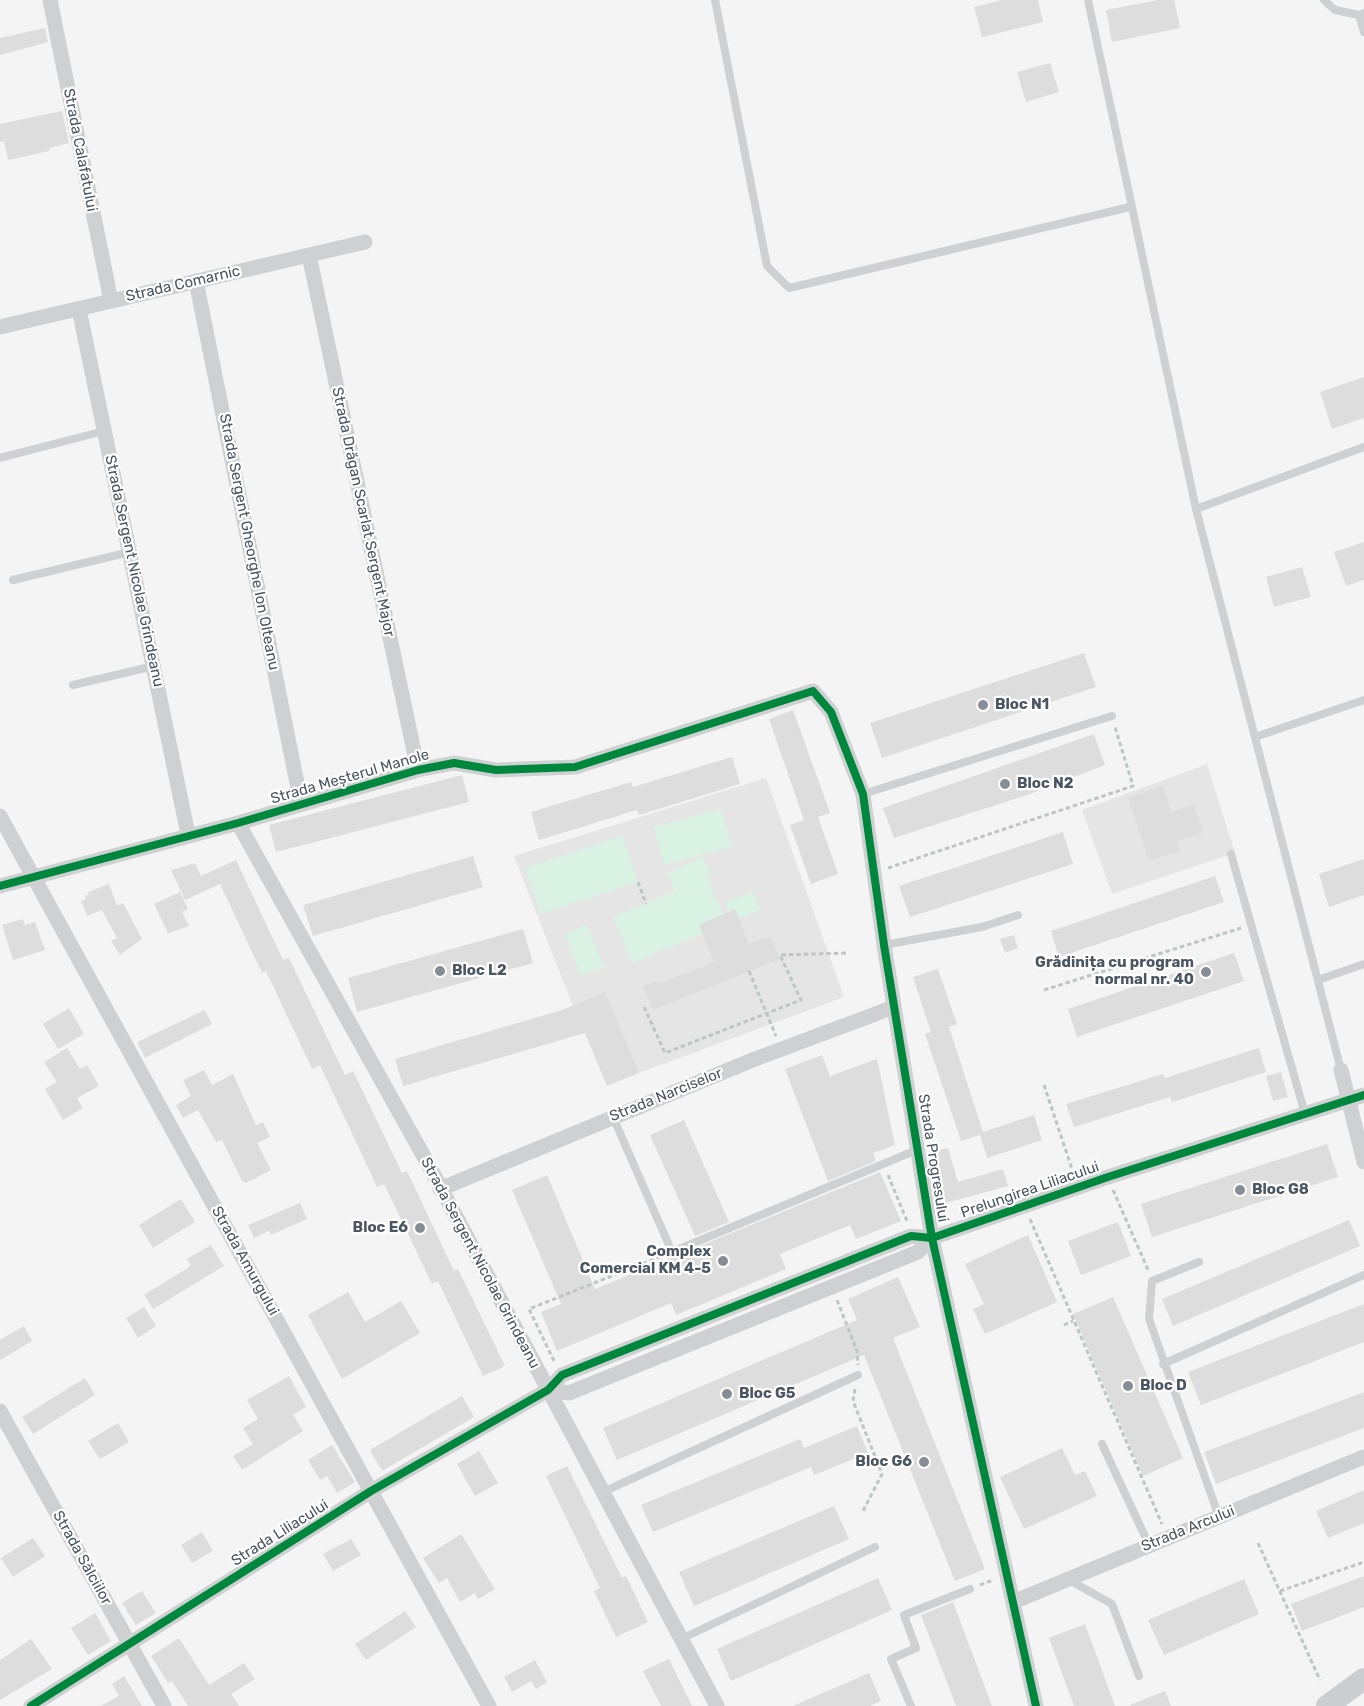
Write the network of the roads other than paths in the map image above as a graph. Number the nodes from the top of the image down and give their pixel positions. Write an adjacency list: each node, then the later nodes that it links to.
1 (50, 0): 11 (street, Strada Calafatului)
2 (715, 0): 7 (lane)
3 (1088, 0): 7 (lane)
4 (1324, 0): 5 (lane)
5 (1361, 14): 6 (lane)
6 (1364, 32)
7 (1130, 207): 17 (lane)
8 (365, 242): 9 (street, Strada Comarnic)
9 (309, 255): 10 (street, Strada Comarnic); 26 (street, Strada Drăgan Scarlat Sergent Major)
10 (196, 281): 11 (street, Strada Comarnic); 28 (street, Strada Sergent Gheorghe Ion Olteanu)
11 (111, 301): 12 (street, Strada Comarnic)
12 (79, 309): 13 (street, Strada Comarnic); 14 (street, Strada Sergent Nicolae Grindeanu)
13 (0, 327)
14 (104, 431): 16 (lane); 18 (street, Strada Sergent Nicolae Grindeanu)
15 (1364, 447): 17 (lane)
16 (0, 458)
17 (1196, 509): 25 (lane)
18 (129, 552): 19 (lane); 20 (street, Strada Sergent Nicolae Grindeanu)
19 (13, 580)
20 (154, 666): 21 (lane); 31 (street, Strada Sergent Nicolae Grindeanu)
21 (73, 685)
22 (813, 691): 26 (street, Strada Meșterul Manole); 27 (street, Strada Progresului)
23 (1364, 700): 25 (lane)
24 (1112, 716): 27 (lane)
25 (1255, 737): 38 (lane)
26 (418, 770): 28 (street, Strada Meșterul Manole)
27 (863, 795): 36 (street, Strada Progresului)
28 (301, 804): 30 (street, Strada Meșterul Manole)
29 (0, 816): 33 (street, Strada Amurgului)
30 (238, 823): 31 (street, Strada Meșterul Manole); 47 (street, Strada Sergent Nicolae Grindeanu)
31 (188, 834): 33 (street, Strada Meșterul Manole)
32 (1231, 854): 43 (lane)
33 (34, 877): 34 (street, Strada Meșterul Manole); 57 (street, Strada Amurgului)
34 (0, 886)
35 (1018, 915): 36 (lane)
36 (884, 945): 39 (street, Strada Progresului)
37 (1364, 964): 38 (lane)
38 (1318, 980): 40 (lane)
39 (894, 1007): 44 (street, Strada Narciselor); 45 (street, Strada Progresului)
40 (1341, 1070): 42 (street)
41 (1364, 1095): 42 (street, Prelungirea Liliacului)
42 (1349, 1100): 43 (street, Prelungirea Liliacului); 46 (street)
43 (1305, 1114): 48 (street, Prelungirea Liliacului)
44 (613, 1117): 45 (lane); 47 (street, Strada Narciselor)
45 (919, 1149): 48 (street, Strada Progresului)
46 (1364, 1162)
47 (440, 1189): 53 (street, Strada Sergent Nicolae Grindeanu)
48 (932, 1238): 53 (street, Prelungirea Liliacului); 53 (street, Prelungirea Liliacului); 64 (street, Strada Progresului)
49 (1199, 1262): 51 (lane)
50 (1364, 1275): 51 (lane)
51 (1163, 1364): 59 (lane)
52 (858, 1375): 58 (lane)
53 (548, 1390): 57 (street, Strada Liliacului); 58 (street, Strada Sergent Nicolae Grindeanu)
54 (0, 1411): 66 (street, Strada Sălciilor)
55 (1102, 1444): 60 (lane)
56 (1364, 1457): 59 (street, Strada Arcului)
57 (371, 1491): 66 (street, Strada Liliacului); 72 (street, Strada Amurgului)
58 (603, 1492): 65 (street, Strada Sergent Nicolae Grindeanu)
59 (1219, 1517): 60 (street, Strada Arcului)
60 (1149, 1545): 62 (street, Strada Arcului)
61 (875, 1547): 65 (lane)
62 (1068, 1579): 64 (street, Strada Arcului); 67 (lane)
63 (970, 1589): 74 (lane)
64 (1013, 1602): 75 (street, Strada Progresului)
65 (681, 1639): 73 (street, Strada Sergent Nicolae Grindeanu)
66 (129, 1644): 70 (street, Strada Liliacului); 71 (street, Strada Sălciilor)
67 (1139, 1676)
68 (1364, 1679): 76 (main road)
69 (1364, 1685): 77 (main road)
70 (32, 1706)
71 (164, 1706)
72 (489, 1706)
73 (717, 1706)
74 (911, 1706)
75 (1035, 1706)
76 (1327, 1706)
77 (1345, 1706)

